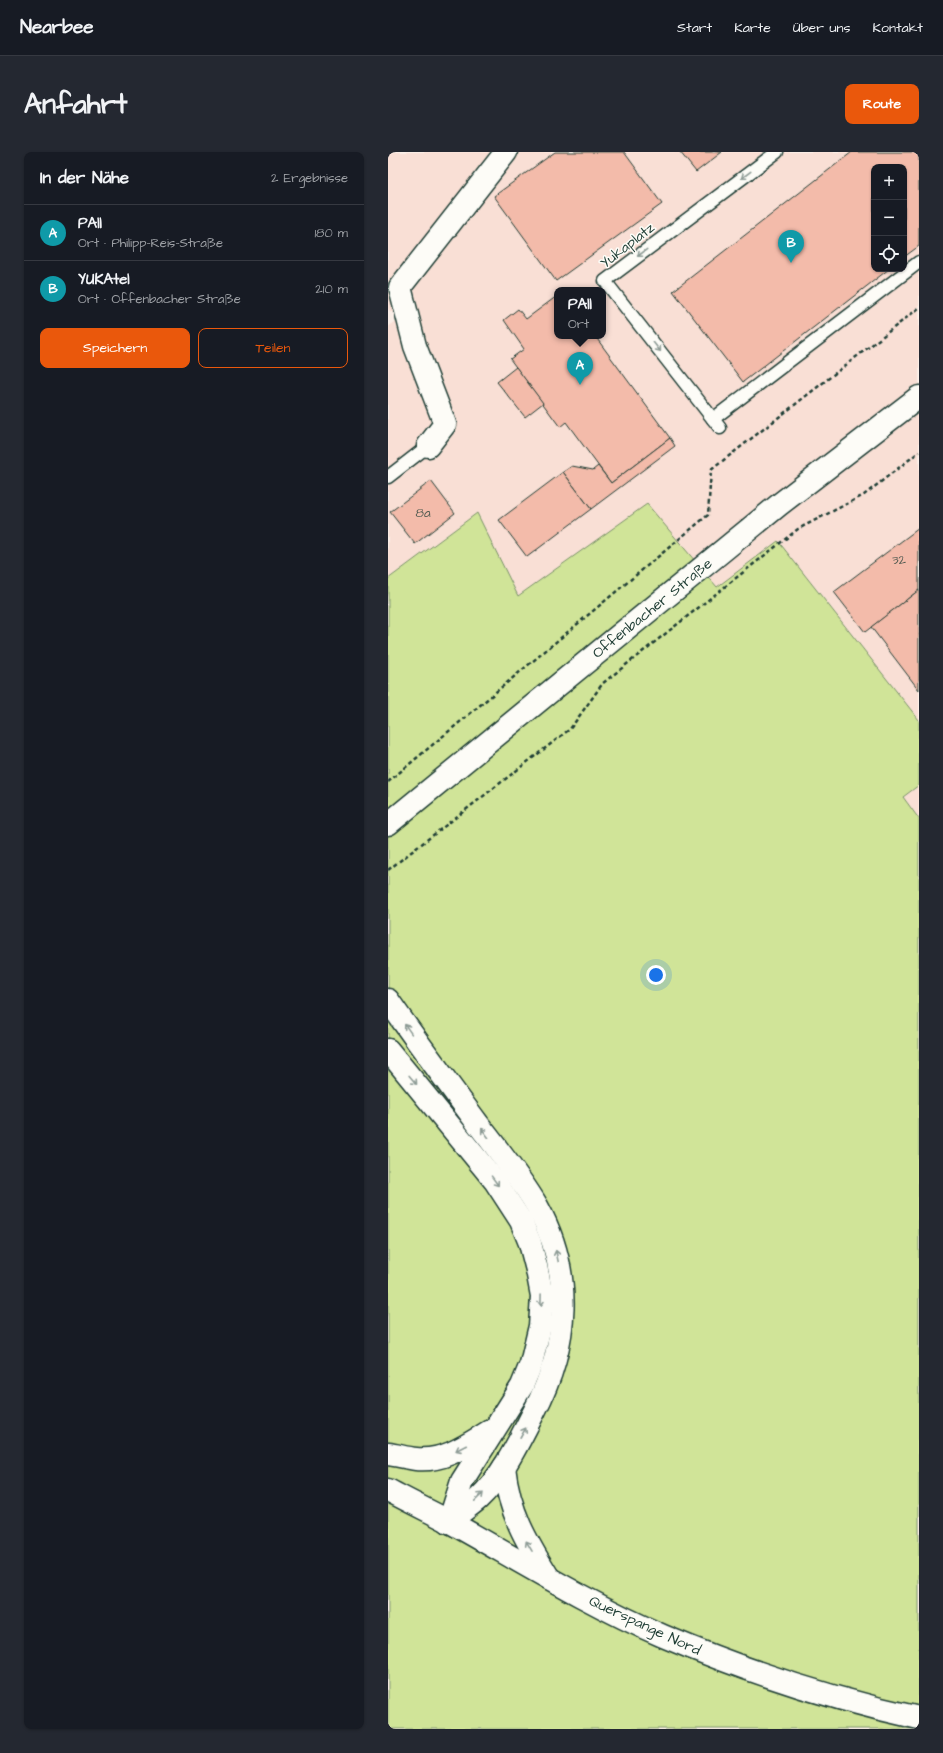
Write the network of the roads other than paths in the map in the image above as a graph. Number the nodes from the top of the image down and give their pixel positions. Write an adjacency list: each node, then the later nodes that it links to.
1 (506, 152): 5 (main road)
2 (777, 152): 3 (lane, Yukaplatz, one-way to 3)
3 (919, 262)
4 (919, 397): 7 (main road, Offenbacher Straße)
5 (428, 446): 6 (lane)
6 (388, 476)
7 (388, 824)
8 (388, 1000): 12 (main road, one-way to 8)
9 (388, 1050): 10 (main road, one-way to 10)
10 (495, 1429): 11 (main road, one-way to 11); 15 (main road)
11 (388, 1454)
12 (504, 1467): 15 (main road, one-way to 12); 16 (main road, one-way to 12)
13 (388, 1473): 15 (main road)
14 (388, 1490): 15 (main road, Querspange Nord)
15 (449, 1522): 16 (main road, Querspange Nord)
16 (550, 1579): 17 (main road, Querspange Nord)
17 (919, 1718)

